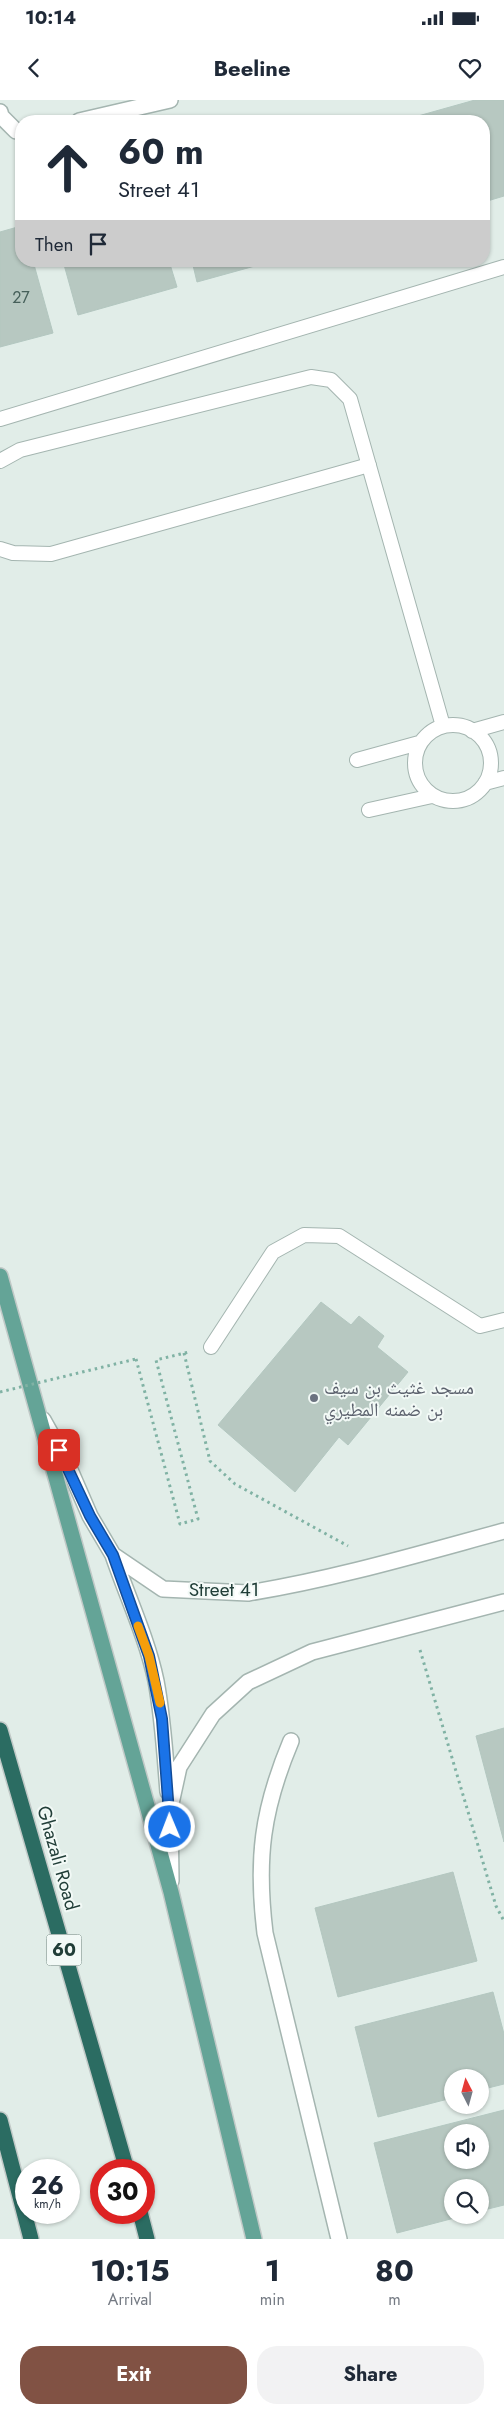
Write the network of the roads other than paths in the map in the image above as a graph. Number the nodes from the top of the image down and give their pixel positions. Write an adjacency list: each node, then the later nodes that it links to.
1 (170, 100): 3 (street)
2 (0, 112): 4 (street)
3 (105, 115)
4 (15, 130)
5 (504, 266): 6 (lane)
6 (0, 419)
7 (0, 461): 8 (lane)
8 (369, 465): 9 (lane); 11 (lane)
9 (0, 549)
10 (504, 722): 12 (lane)
11 (443, 726): 12 (lane); 13 (lane)
12 (472, 731): 16 (lane)
13 (419, 743): 14 (lane); 17 (lane)
14 (356, 760)
15 (504, 778): 16 (lane)
16 (485, 783): 17 (lane)
17 (432, 796): 18 (lane)
18 (369, 810)
19 (0, 1276): 22 (main road)
20 (504, 1320): 21 (lane)
21 (211, 1346)
22 (36, 1409): 24 (street, Street 41); 29 (main road)
23 (504, 1531): 24 (street, Street 41)
24 (113, 1555): 28 (street)
25 (504, 1602): 28 (street)
26 (0, 1730): 31 (highway, Ghazali Road / 60)
27 (291, 1741): 36 (street)
28 (170, 1808): 29 (street)
29 (171, 1892): 35 (main road)
30 (0, 2120): 33 (highway)
31 (124, 2159)
32 (143, 2224): 34 (highway)
33 (32, 2239)
34 (147, 2239)
35 (254, 2239)
36 (339, 2239)

